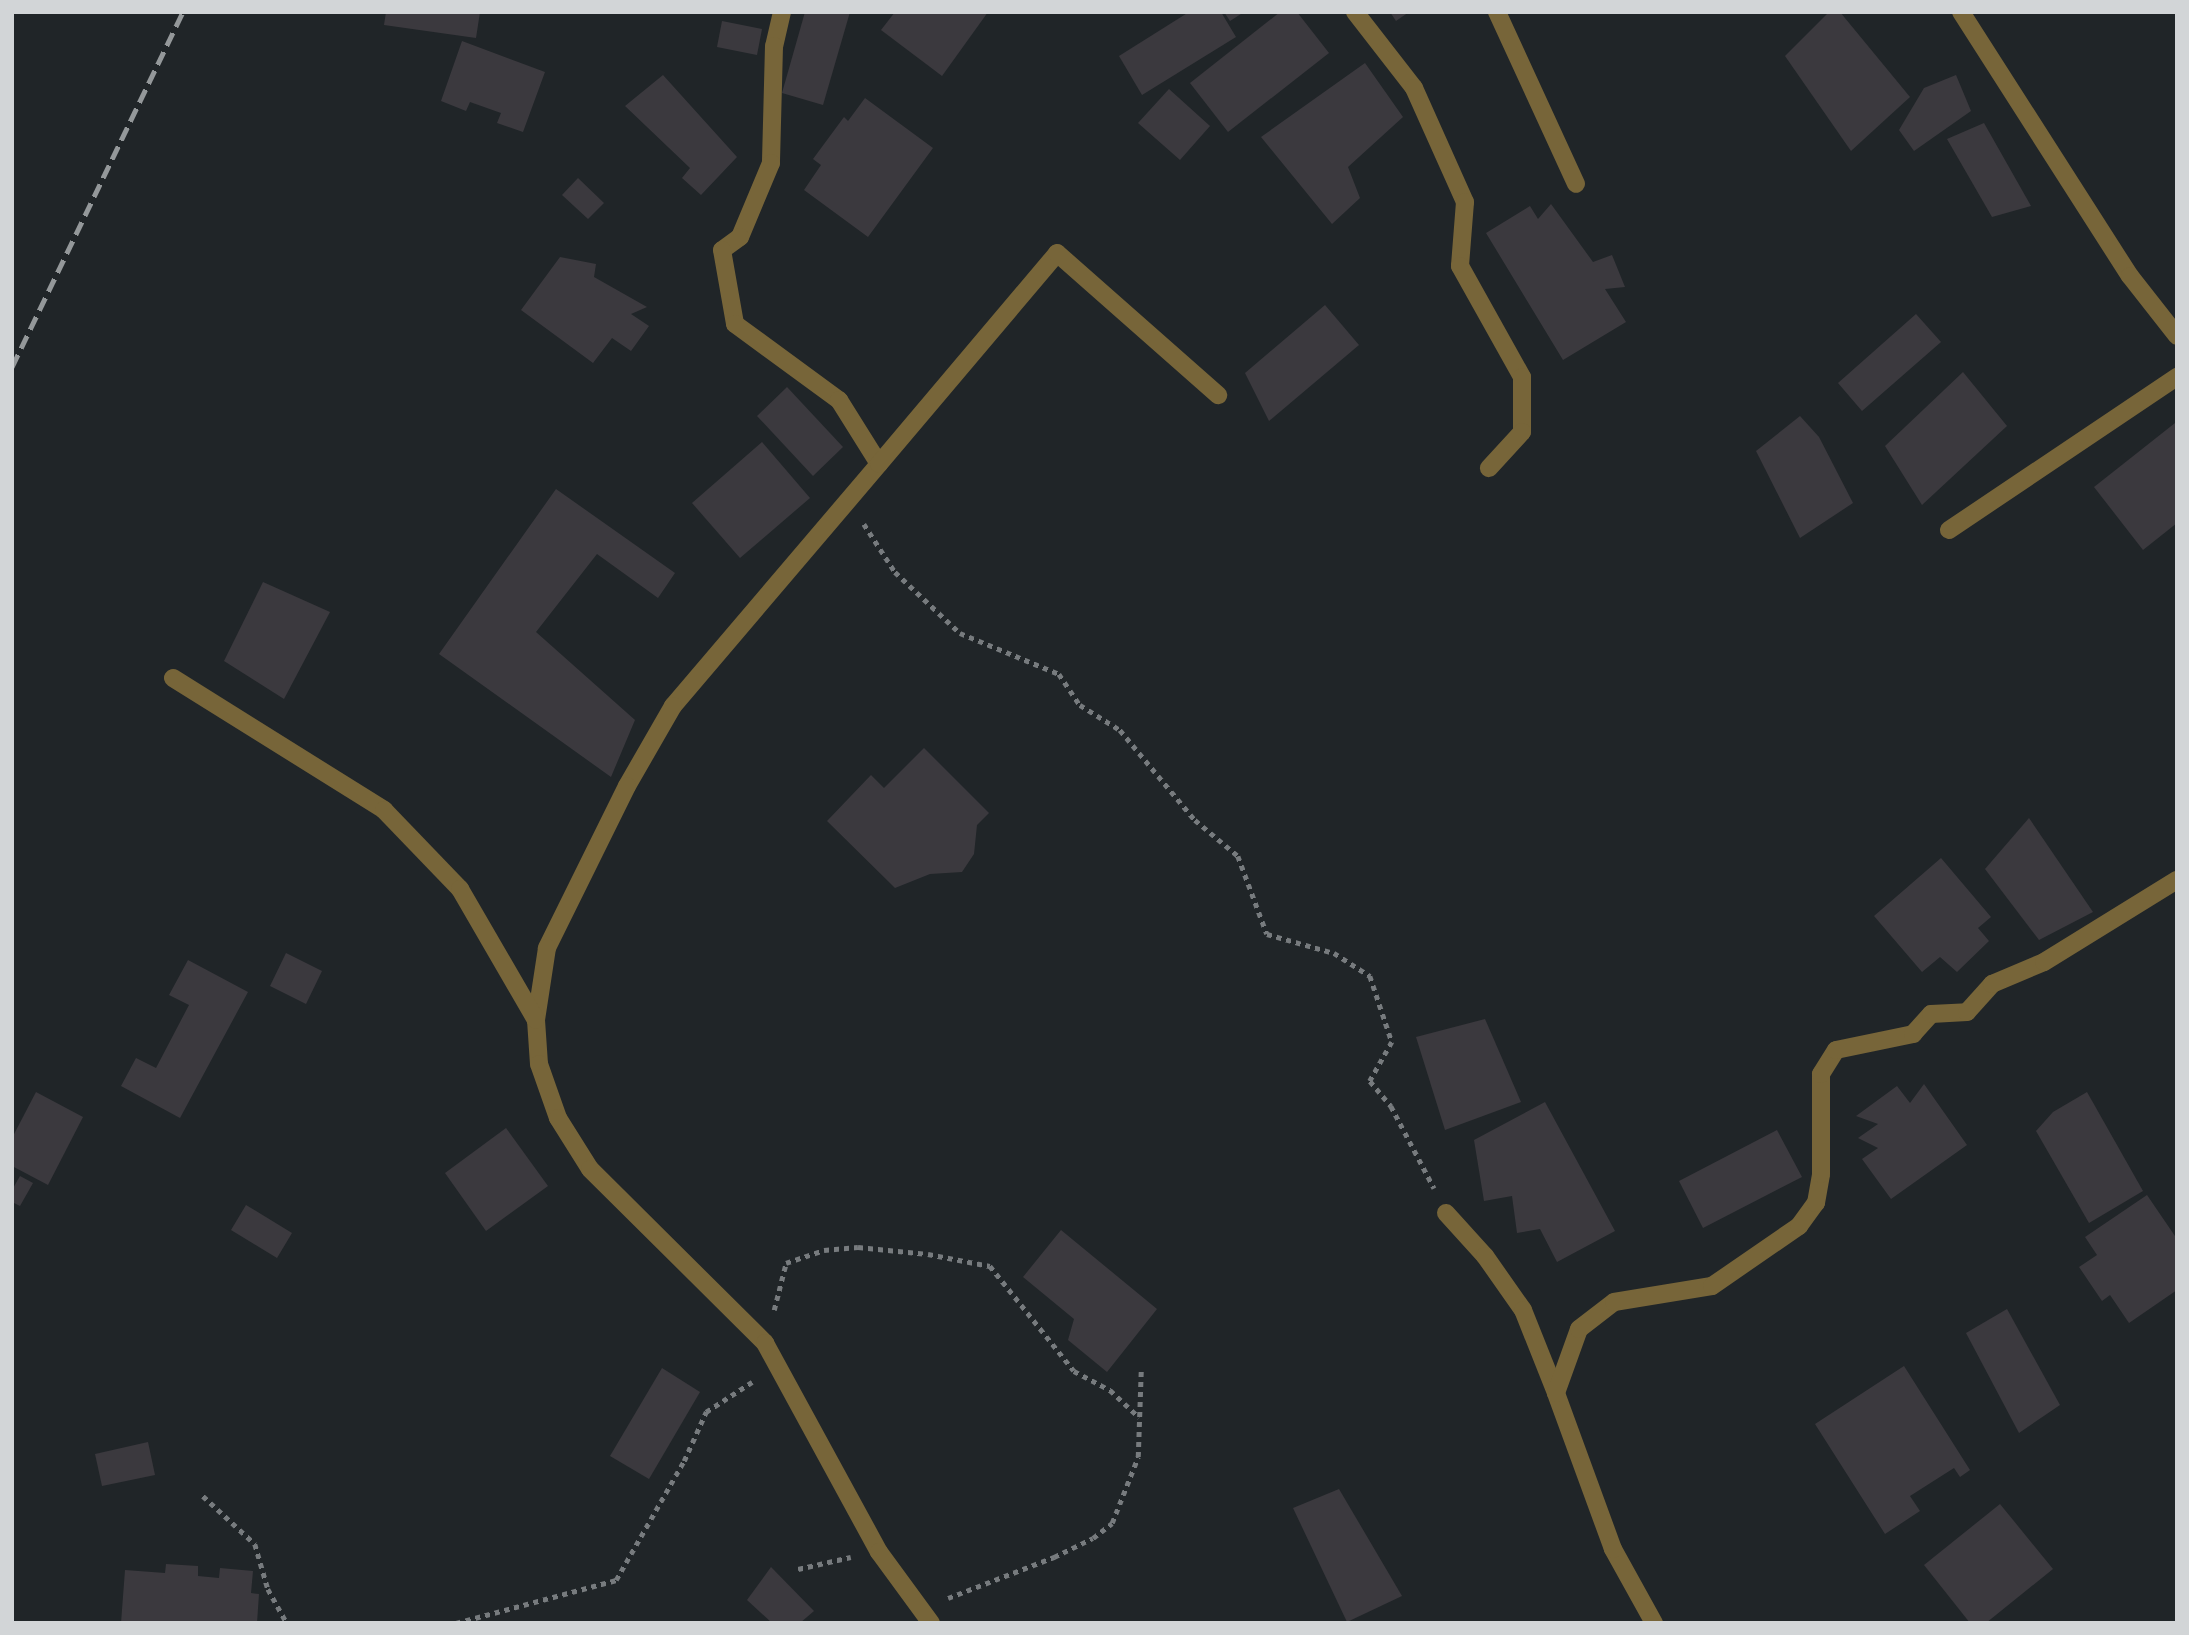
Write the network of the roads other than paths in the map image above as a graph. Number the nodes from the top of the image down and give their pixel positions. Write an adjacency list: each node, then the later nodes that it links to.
1 (782, 12): 9 (street)
2 (1356, 12): 10 (street)
3 (1497, 12): 5 (street)
4 (1961, 12): 6 (street)
5 (1576, 184)
6 (2177, 336)
7 (2177, 377): 11 (street)
8 (1218, 395): 9 (street)
9 (879, 464): 14 (street)
10 (1489, 468)
11 (1949, 530)
12 (173, 678): 14 (street)
13 (2177, 880): 16 (street)
14 (536, 1020): 17 (street)
15 (1446, 1213): 16 (street)
16 (1556, 1393): 18 (street)
17 (927, 1616)
18 (1654, 1623)

